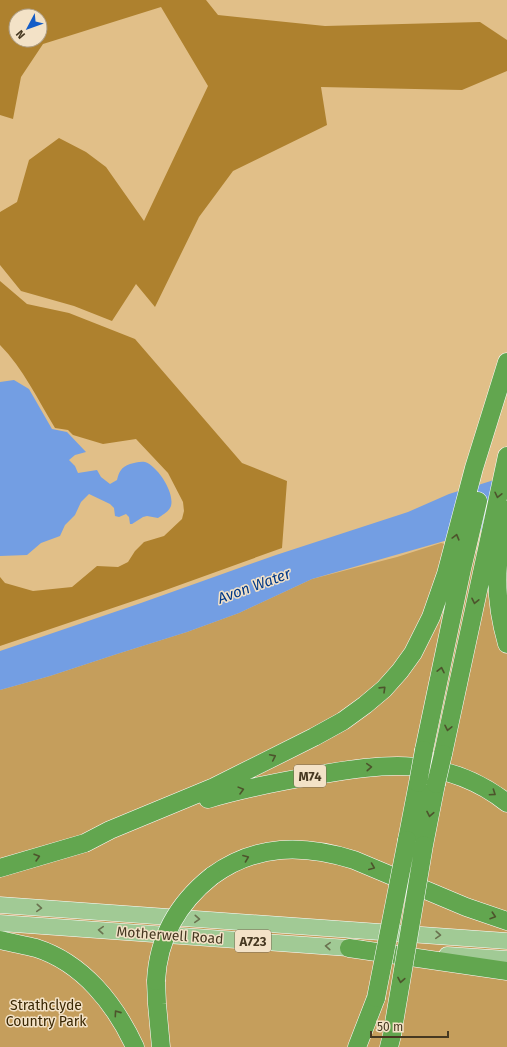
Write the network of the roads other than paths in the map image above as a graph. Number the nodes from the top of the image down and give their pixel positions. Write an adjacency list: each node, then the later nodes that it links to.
1 (507, 362): 4 (highway, M74)
2 (507, 373): 4 (highway, M74)
3 (507, 457): 6 (highway, one-way to 6)
4 (481, 465): 7 (highway, M74, one-way to 4)
5 (507, 510): 6 (highway)
6 (491, 559): 8 (highway); 21 (highway, one-way to 21, bridge)
7 (454, 572): 10 (highway, M74, one-way to 7); 20 (highway, M74, one-way to 7, bridge)
8 (507, 644)
9 (507, 803): 10 (highway, M74, one-way to 9)
10 (110, 830): 11 (highway, M74, one-way to 10)
11 (0, 868)
12 (0, 905): 16 (main road, Motherwell Road / A723, one-way to 16)
13 (507, 921): 23 (highway, one-way to 13, bridge)
14 (0, 923): 17 (main road, Motherwell Road / A723, one-way to 14)
15 (0, 940): 22 (highway, one-way to 15)
16 (507, 941)
17 (349, 948): 18 (main road, Motherwell Road / A723); 19 (highway)
18 (507, 959)
19 (507, 971)
20 (376, 998): 24 (highway, M74); 25 (highway, M74)
21 (391, 1041)
22 (135, 1047)
23 (161, 1047)
24 (357, 1047)
25 (367, 1047)

